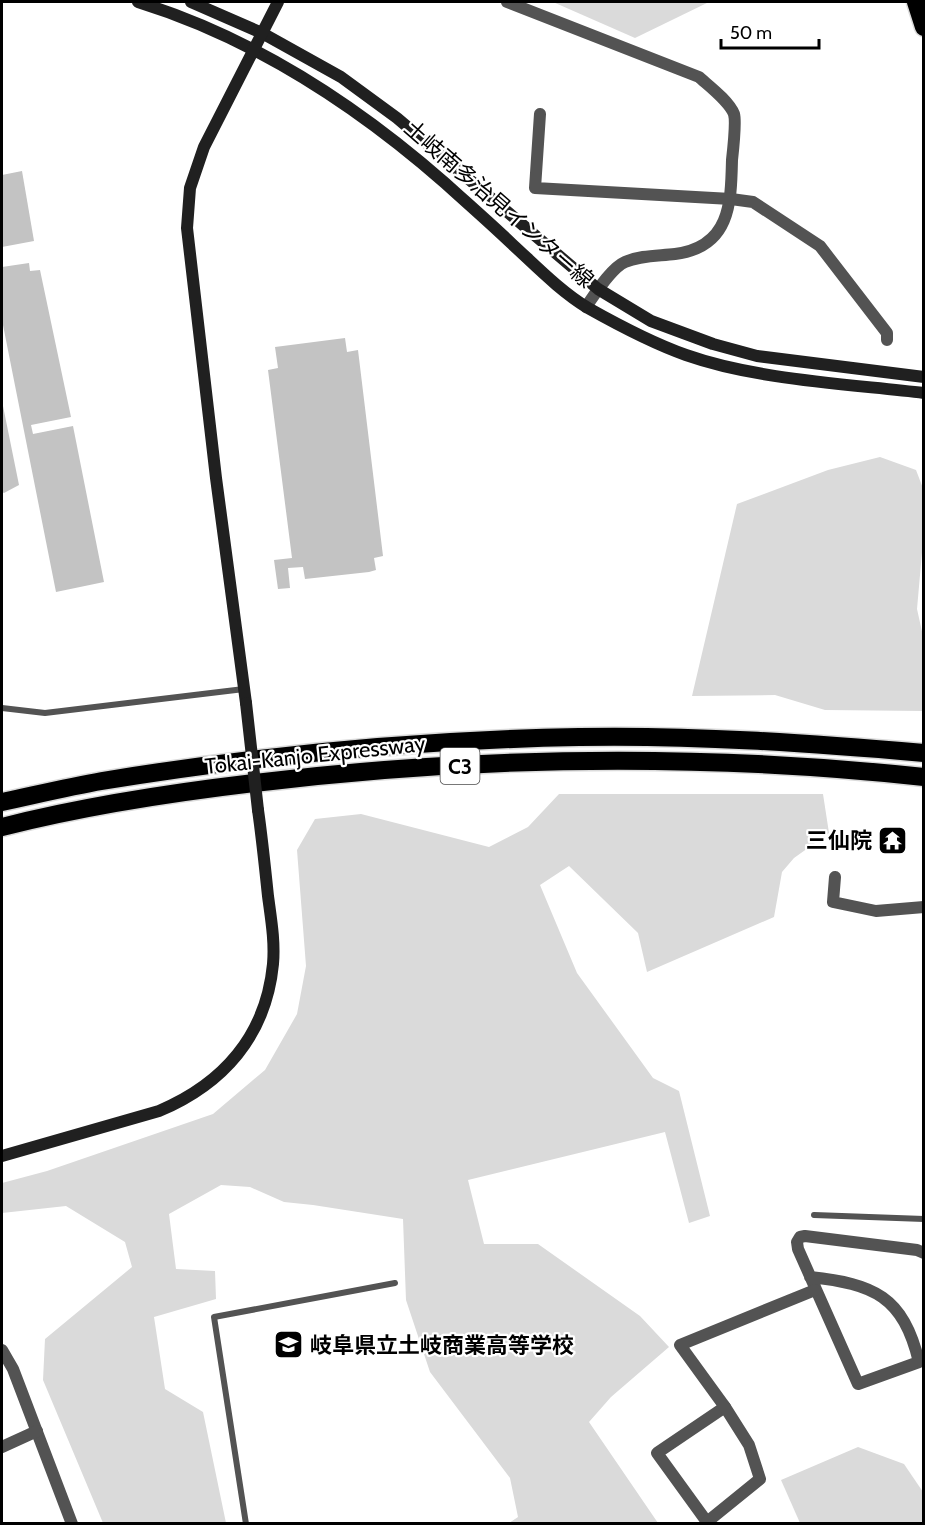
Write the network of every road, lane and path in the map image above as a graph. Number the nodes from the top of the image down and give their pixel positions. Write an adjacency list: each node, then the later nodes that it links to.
1 (138, 2): 8 (main road, 土岐南多治見インター線)
2 (191, 2): 7 (main road, 土岐南多治見インター線)
3 (278, 2): 7 (main road)
4 (507, 2): 10 (street)
5 (916, 2): 6 (highway)
6 (924, 27)
7 (262, 33): 8 (main road); 11 (main road, 土岐南多治見インター線)
8 (254, 51): 12 (main road, 土岐南多治見インター線); 16 (main road)
9 (540, 114): 10 (street)
10 (731, 199): 11 (street); 13 (street)
11 (598, 289): 12 (street); 14 (main road, 土岐南多治見インター線)
12 (586, 307): 15 (main road, 土岐南多治見インター線)
13 (887, 340)
14 (924, 377)
15 (924, 393)
16 (244, 689): 17 (lane); 24 (main road, bridge)
17 (2, 708)
18 (924, 753): 20 (highway, Tokai-Kanjo Expressway / C3)
19 (924, 777): 21 (highway, Tokai-Kanjo Expressway / C3)
20 (2, 802)
21 (2, 827)
22 (835, 877): 23 (street)
23 (924, 907)
24 (2, 1156)
25 (814, 1215): 26 (lane)
26 (924, 1219)
27 (924, 1253): 28 (street)
28 (810, 1277): 30 (street); 30 (street)
29 (395, 1283): 37 (lane)
30 (815, 1290): 32 (street)
31 (2, 1350): 33 (street)
32 (725, 1407): 35 (street); 35 (street)
33 (38, 1431): 34 (street); 36 (street)
34 (2, 1447)
35 (707, 1523)
36 (72, 1524)
37 (246, 1524)

